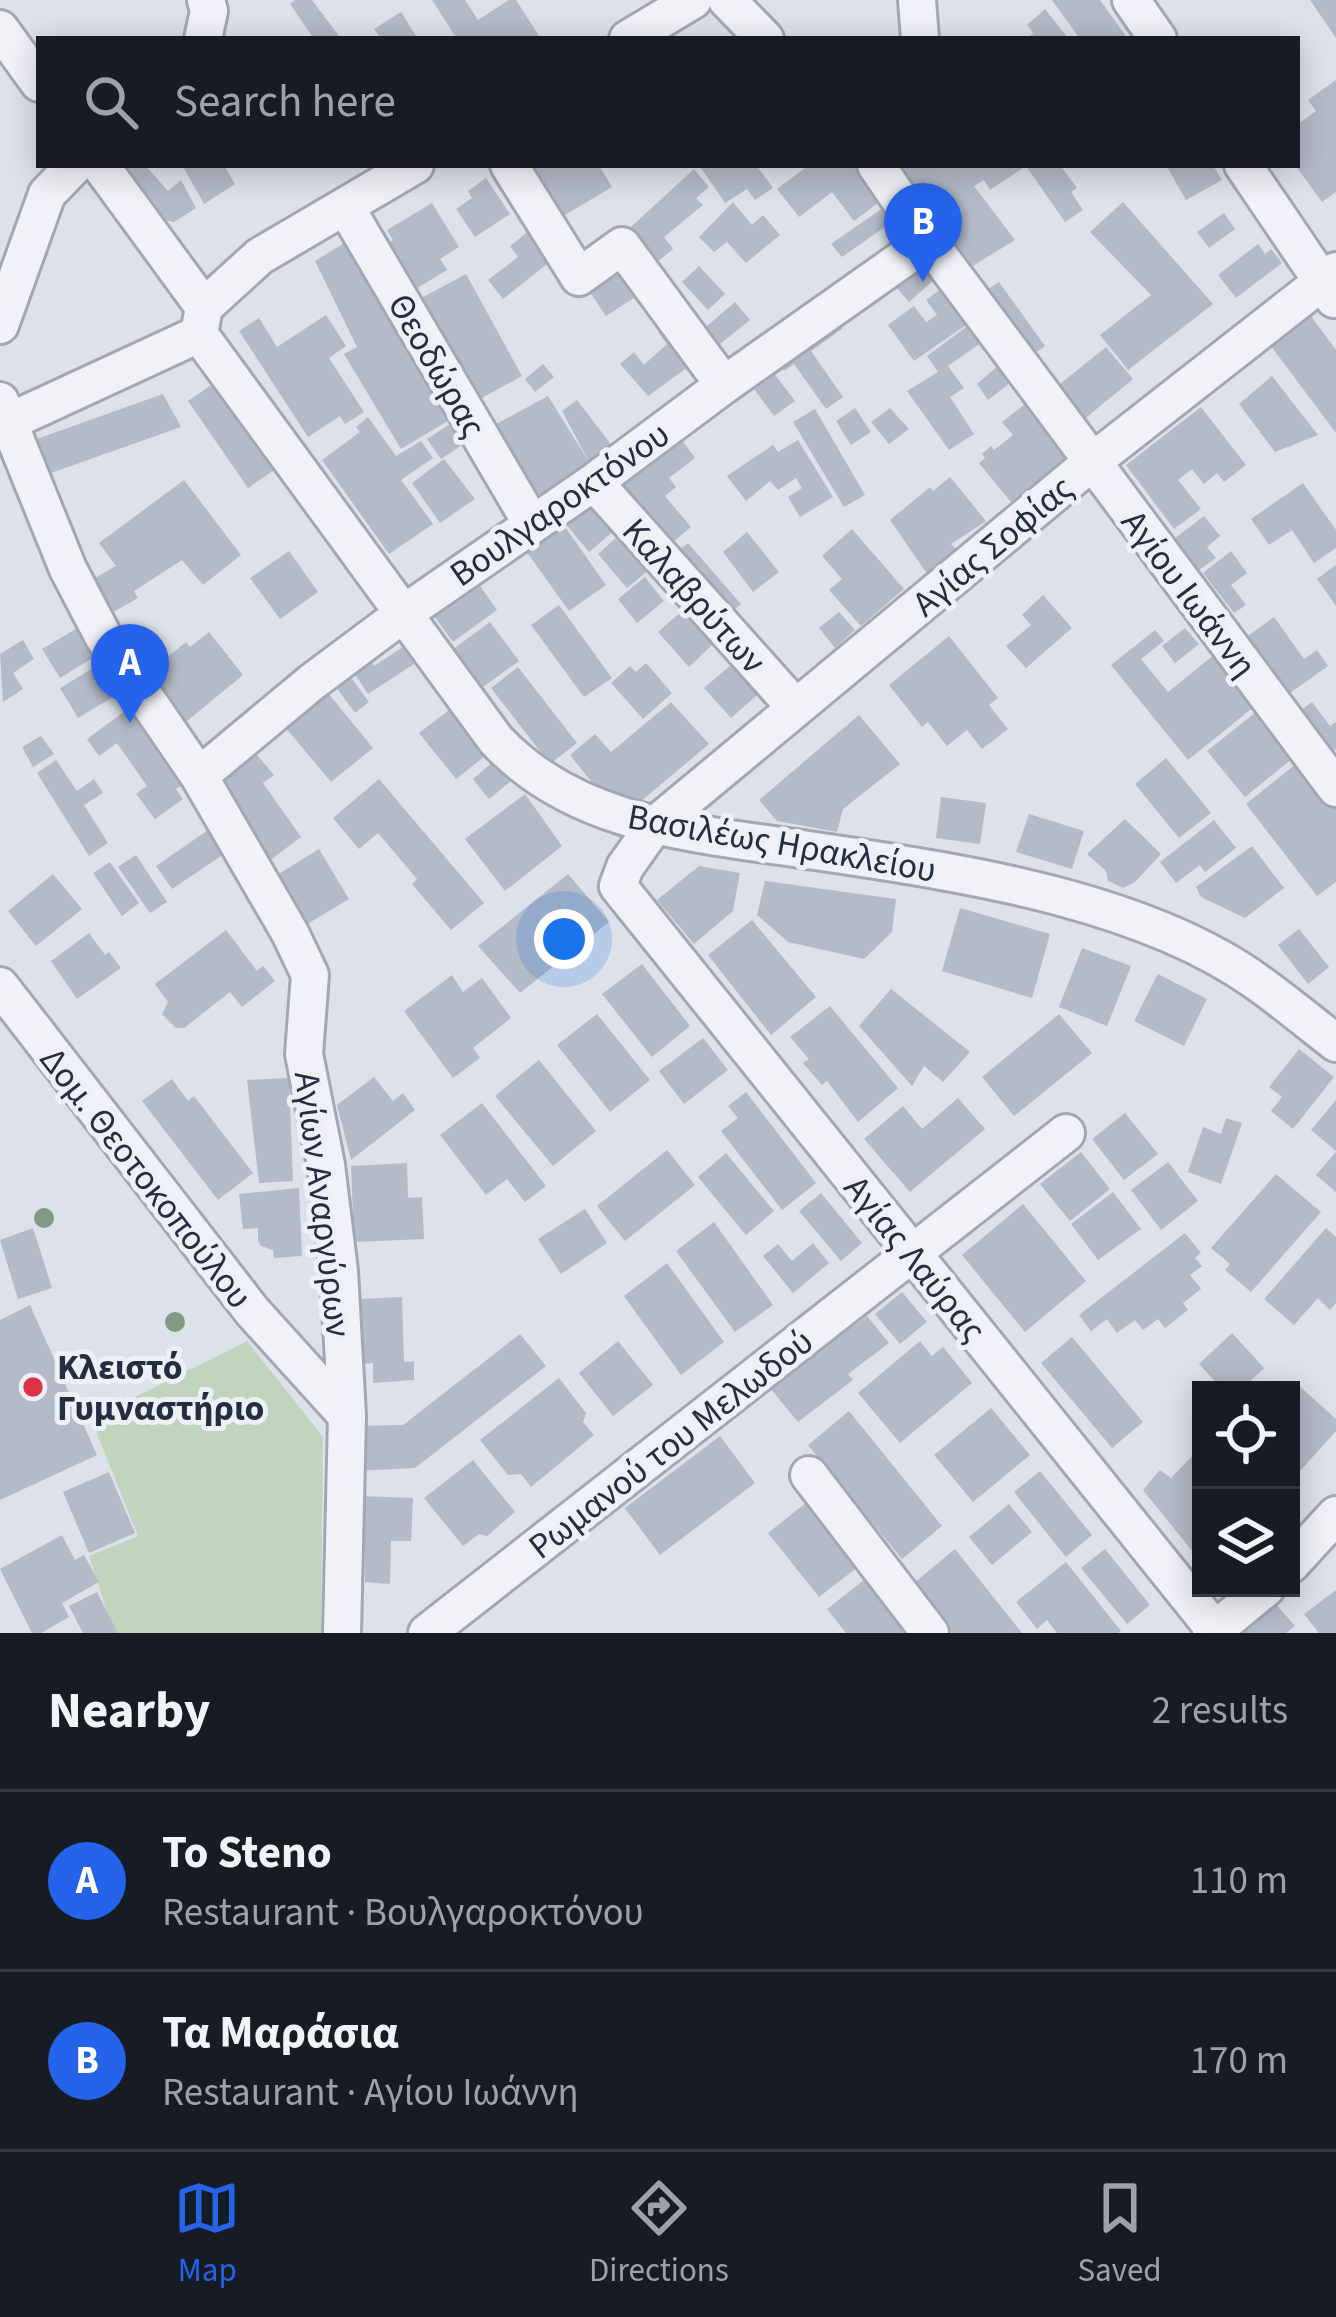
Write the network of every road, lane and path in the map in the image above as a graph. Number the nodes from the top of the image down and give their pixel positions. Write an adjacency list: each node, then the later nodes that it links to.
1 (692, 0): 6 (street)
2 (728, 0): 7 (street)
3 (917, 0): 8 (street)
4 (1131, 0): 9 (street)
5 (0, 29): 10 (street)
6 (633, 36)
7 (761, 36)
8 (920, 36)
9 (1156, 36)
10 (36, 78)
11 (72, 168): 21 (street)
12 (102, 168): 20 (street, Βασιλέως Ηρακλείου)
13 (410, 168): 17 (street)
14 (510, 168): 22 (street)
15 (879, 168): 18 (street, Αγίου Ιωάννη)
16 (1245, 168): 19 (street)
17 (345, 206): 20 (street); 26 (street, Θεοδώρας)
18 (928, 241): 22 (street, Βουλγαροκτόνου); 24 (street, Αγίου Ιωάννη)
19 (1331, 284): 24 (street, Αγίας Σοφίας)
20 (202, 320): 23 (street); 27 (street, Βασιλέως Ηρακλείου)
21 (0, 325)
22 (724, 385): 25 (street, Βουλγαροκτόνου)
23 (2, 416): 29 (street, Αγίων Αναργύρων)
24 (1092, 462): 28 (street, Αγίας Σοφίας); 30 (street, Αγίου Ιωάννη)
25 (594, 482): 26 (street, Βουλγαροκτόνου); 28 (street, Καλαβρύτων)
26 (532, 524): 27 (street, Βουλγαροκτόνου)
27 (403, 614): 29 (street, Βουλγαροκτόνου); 31 (street, Βασιλέως Ηρακλείου)
28 (796, 708): 31 (street, Αγίας Σοφίας)
29 (199, 776): 37 (street, Αγίων Αναργύρων)
30 (1336, 788)
31 (654, 826): 32 (street, Αγίας Σοφίας); 34 (street, Βασιλέως Ηρακλείου)
32 (618, 886): 36 (street, Αγίας Λαύρας)
33 (0, 986): 37 (street, Δομ. Θεοτοκοπούλου)
34 (1336, 1043)
35 (1066, 1133): 36 (street, Ρωμανού του Μελωδού)
36 (912, 1253): 42 (street, Αγίας Λαύρας); 44 (street, Ρωμανού του Μελωδού)
37 (341, 1410): 43 (street, Αγίων Αναργύρων)
38 (809, 1475): 45 (street)
39 (1336, 1515): 40 (street)
40 (1300, 1554)
41 (1255, 1597): 42 (street)
42 (1213, 1631)
43 (342, 1633)
44 (427, 1633)
45 (931, 1633)

